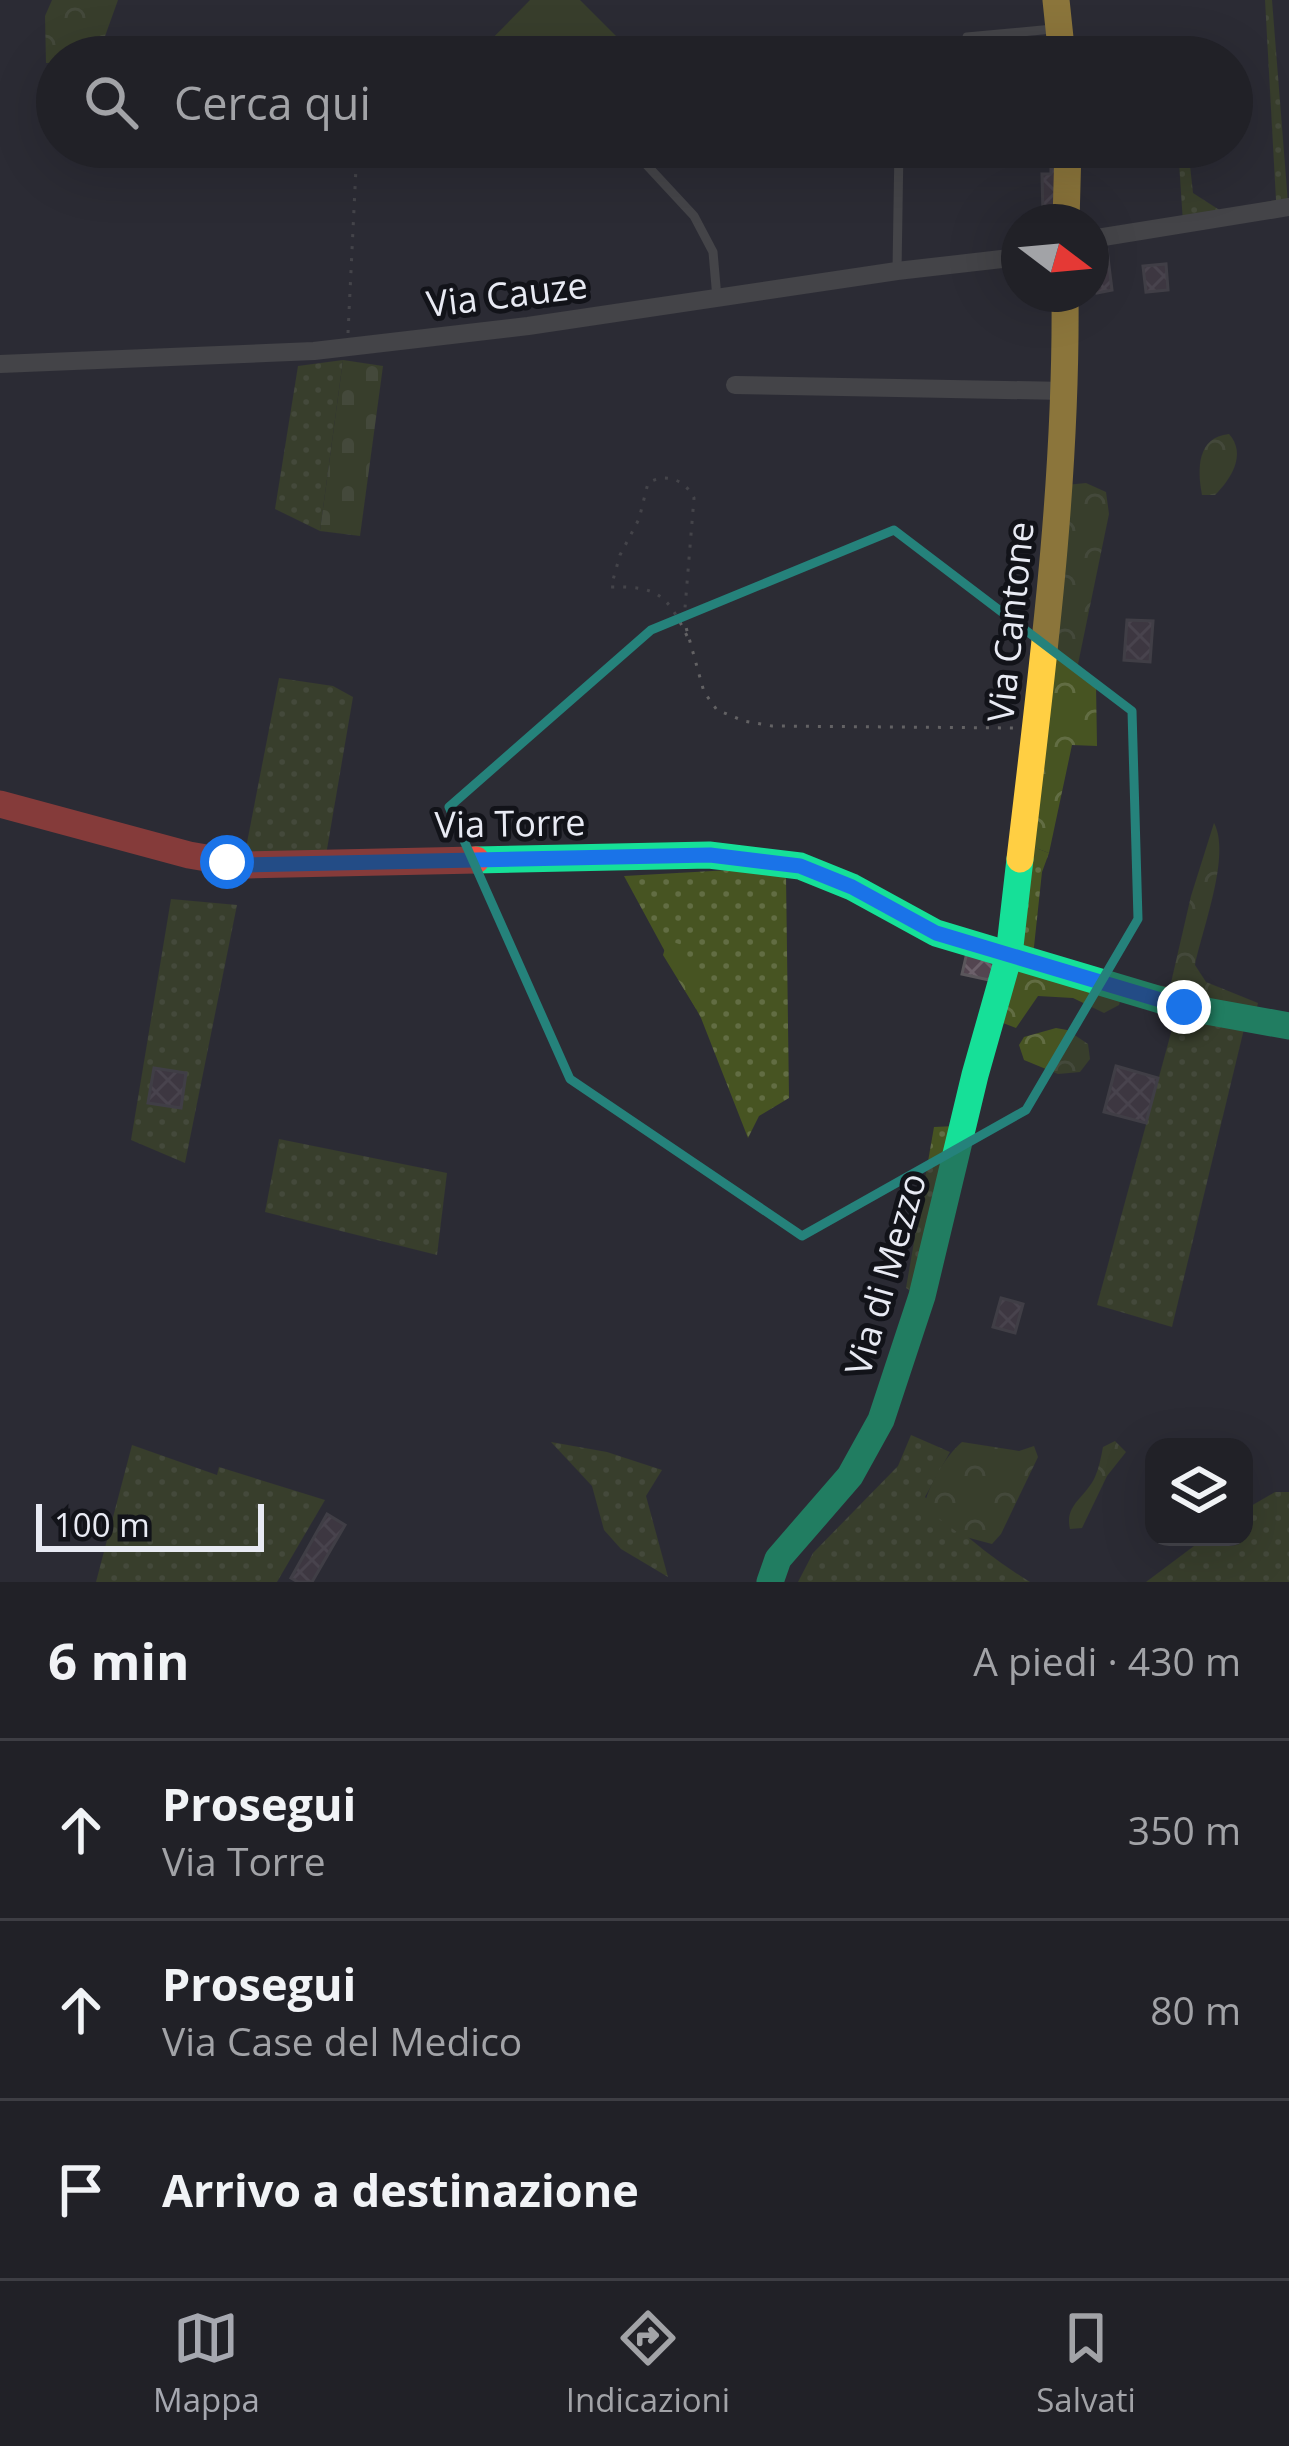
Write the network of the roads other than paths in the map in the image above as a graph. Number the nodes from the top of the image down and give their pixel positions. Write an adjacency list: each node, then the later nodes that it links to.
1 (1056, 0): 2 (main road)
2 (1059, 36)
3 (649, 168): 11 (lane)
4 (899, 168): 10 (lane)
5 (1067, 168): 6 (main road)
6 (1066, 204)
7 (1289, 207): 8 (street)
8 (1109, 236)
9 (1001, 259): 10 (street, Via Cauze)
10 (897, 271): 11 (street, Via Cauze)
11 (717, 298): 13 (street, Via Cauze)
12 (1065, 312): 15 (main road, Via Cantone)
13 (0, 364)
14 (735, 385): 15 (street)
15 (1066, 391): 17 (main road, Via Cantone)
16 (0, 804): 17 (main road, Via Torre)
17 (1009, 955): 18 (main road, Via Torre); 19 (main road, Via di Mezzo)
18 (1289, 1026)
19 (770, 1582)

